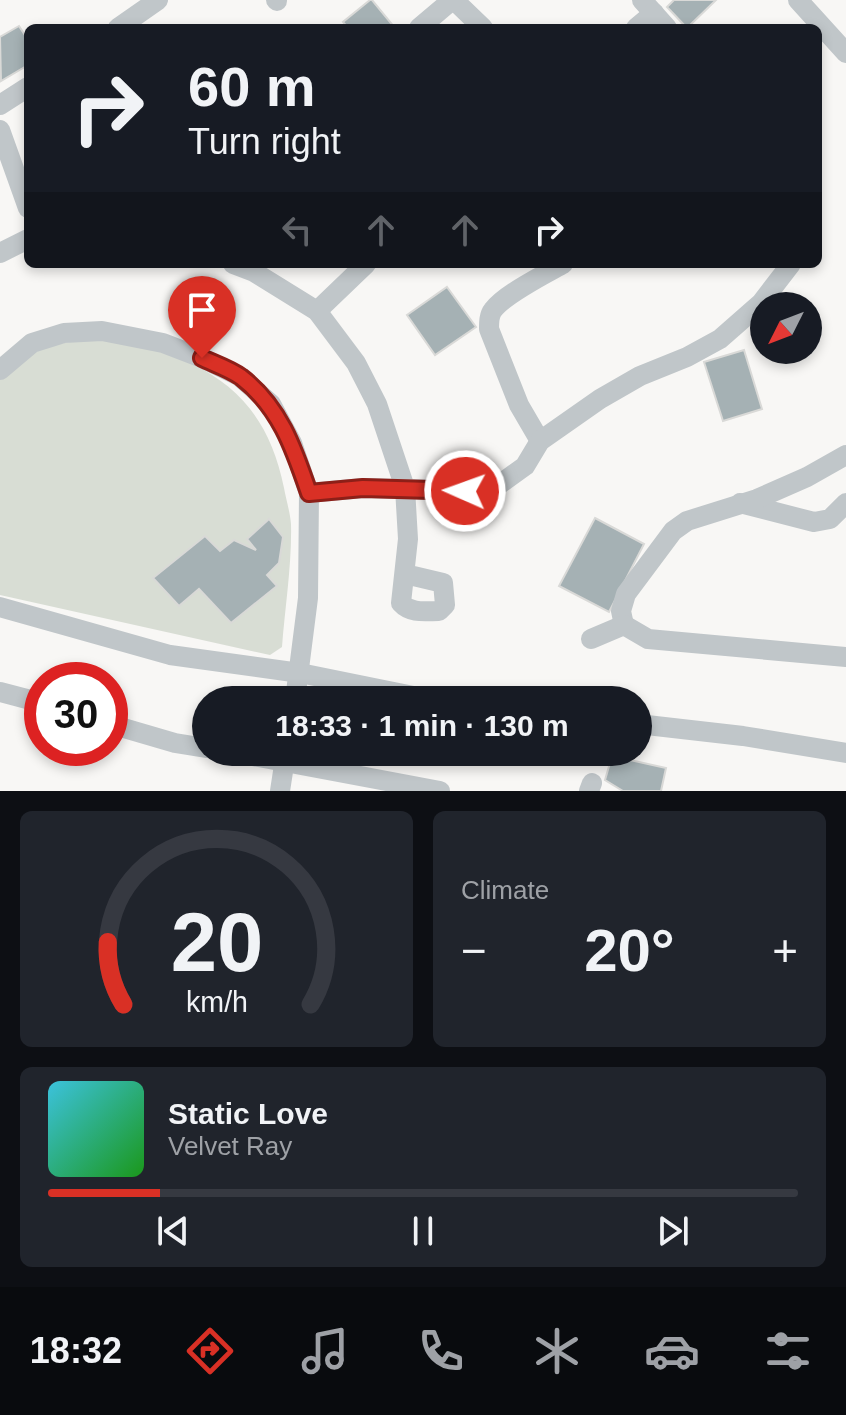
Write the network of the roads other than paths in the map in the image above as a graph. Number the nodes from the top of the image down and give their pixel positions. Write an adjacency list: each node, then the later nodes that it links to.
1 (158, 0): 4 (street)
2 (453, 0): 5 (street); 6 (street)
3 (798, 0): 7 (street)
4 (124, 24)
5 (424, 24)
6 (479, 24)
7 (820, 24)
8 (822, 26): 9 (street)
9 (846, 53)
10 (24, 90): 11 (street)
11 (0, 105)
12 (0, 130): 13 (street)
13 (24, 197)
14 (24, 241): 15 (street)
15 (0, 253)
16 (244, 268): 20 (street)
17 (362, 268): 20 (street)
18 (556, 268): 22 (street)
19 (788, 268): 22 (street)
20 (317, 311): 24 (street)
21 (0, 370): 25 (street)
22 (540, 441): 24 (street)
23 (846, 456): 26 (street)
24 (405, 488): 25 (street); 28 (street)
25 (309, 493): 33 (street)
26 (740, 503): 27 (street); 30 (street)
27 (846, 503)
28 (405, 574)
29 (0, 607): 33 (street)
30 (624, 625): 31 (street); 32 (street)
31 (591, 639)
32 (846, 657)
33 (300, 673): 34 (street); 35 (street)
34 (298, 686)
35 (364, 686)
36 (0, 692): 37 (street)
37 (24, 698)
38 (652, 726): 41 (street)
39 (128, 729): 40 (street)
40 (192, 746)
41 (846, 753)
42 (284, 766): 45 (street)
43 (327, 766): 44 (street)
44 (427, 790)
45 (280, 791)

